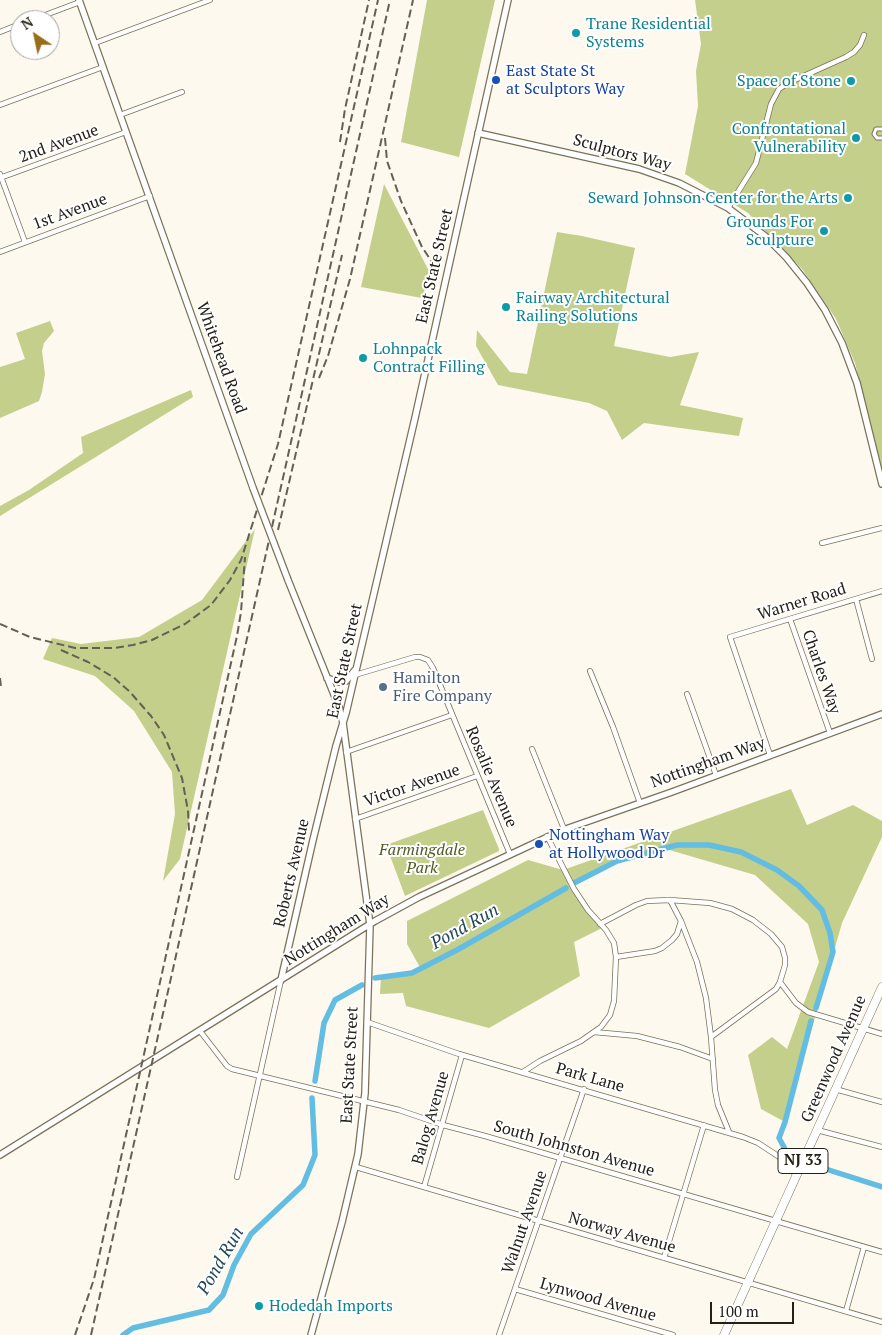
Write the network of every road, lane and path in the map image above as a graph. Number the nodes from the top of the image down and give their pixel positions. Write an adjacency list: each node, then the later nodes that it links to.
1 (210, 0): 6 (street)
2 (508, 0): 13 (street, East State Street)
3 (79, 1): 4 (street); 6 (street, Whitehead Road)
4 (57, 10)
5 (864, 35): 17 (street)
6 (95, 43): 7 (street, Whitehead Road)
7 (103, 67): 9 (street); 10 (street, Whitehead Road)
8 (182, 92): 10 (street)
9 (0, 105)
10 (120, 115): 12 (street, Whitehead Road)
11 (882, 129): 14 (street)
12 (126, 132): 15 (street, 2nd Avenue); 16 (street, Whitehead Road)
13 (478, 133): 17 (street, Sculptors Way); 27 (street, East State Street)
14 (882, 138)
15 (0, 177): 18 (street)
16 (150, 196): 18 (street, 1st Avenue); 30 (street, Whitehead Road, bridge)
17 (728, 208): 20 (street, Sculptors Way)
18 (25, 242): 19 (street, 1st Avenue)
19 (0, 252)
20 (882, 484)
21 (882, 528): 22 (street)
22 (822, 543)
23 (882, 592): 24 (street, Warner Road)
24 (856, 599): 25 (street, Warner Road); 26 (street)
25 (790, 619): 35 (street, Charles Way); 38 (street, Warner Road)
26 (872, 659)
27 (356, 668): 29 (street, East State Street); 30 (street)
28 (590, 671): 41 (street)
29 (355, 675): 33 (street, Rosalie Avenue); 34 (street, East State Street)
30 (327, 678): 34 (street, Whitehead Road)
31 (687, 694): 39 (street)
32 (882, 714): 35 (street, Nottingham Way)
33 (452, 715): 37 (street); 40 (street, Rosalie Avenue)
34 (343, 723): 37 (street, East State Street); 51 (street, Roberts Avenue)
35 (830, 733): 38 (street, Nottingham Way)
36 (532, 749): 43 (street)
37 (346, 752): 42 (street, East State Street)
38 (770, 755): 39 (street, Nottingham Way)
39 (716, 775): 41 (street, Nottingham Way)
40 (477, 776): 42 (street, Victor Avenue); 45 (street, Rosalie Avenue)
41 (640, 802): 43 (street, Nottingham Way)
42 (355, 818): 49 (street, East State Street)
43 (564, 829): 44 (street, Nottingham Way)
44 (547, 836): 45 (street, Nottingham Way); 48 (street)
45 (510, 854): 49 (street, Nottingham Way)
46 (670, 900): 47 (street); 48 (street); 52 (street)
47 (681, 921): 50 (street); 59 (street)
48 (600, 924): 50 (street)
49 (370, 925): 51 (street, Nottingham Way); 54 (street, East State Street)
50 (616, 957): 57 (street)
51 (281, 980): 56 (street, Nottingham Way); 63 (street, Roberts Avenue)
52 (780, 982): 55 (street); 59 (street)
53 (882, 987): 55 (main road, Greenwood Avenue / NJ 33)
54 (367, 1022): 60 (street, Park Lane); 66 (street, East State Street)
55 (863, 1028): 58 (street); 65 (main road, Greenwood Avenue / NJ 33)
56 (200, 1031): 63 (street, South Johnston Avenue); 73 (street, Nottingham Way)
57 (594, 1032): 61 (street); 62 (street)
58 (882, 1034)
59 (711, 1037): 61 (street)
60 (462, 1055): 62 (street, Park Lane); 69 (street, Balog Avenue)
61 (713, 1059): 71 (street)
62 (523, 1072): 64 (street, Park Lane)
63 (261, 1076): 66 (street, South Johnston Avenue); 77 (street, Roberts Avenue)
64 (584, 1089): 68 (street, Park Lane); 74 (street, Walnut Avenue)
65 (835, 1090): 67 (street); 70 (main road, Greenwood Avenue / NJ 33)
66 (364, 1101): 69 (street, South Johnston Avenue); 75 (street, East State Street)
67 (882, 1102)
68 (704, 1124): 71 (street, Park Lane); 79 (street)
69 (443, 1125): 74 (street, South Johnston Avenue); 78 (street, Balog Avenue)
70 (817, 1130): 72 (street); 76 (main road, Greenwood Avenue / NJ 33)
71 (728, 1132): 76 (street, Park Lane)
72 (882, 1148)
73 (0, 1155)
74 (560, 1158): 79 (street, South Johnston Avenue); 80 (street, Walnut Avenue)
75 (356, 1167): 78 (street, Norway Avenue); 89 (street, East State Street)
76 (796, 1175): 81 (main road, Greenwood Avenue / NJ 33)
77 (237, 1177)
78 (424, 1187): 80 (street, Norway Avenue)
79 (683, 1194): 81 (street, South Johnston Avenue); 84 (street)
80 (539, 1221): 84 (street, Norway Avenue); 86 (street, Walnut Avenue)
81 (776, 1221): 82 (street, South Johnston Avenue); 85 (main road, Greenwood Avenue / NJ 33)
82 (864, 1247): 83 (street, South Johnston Avenue); 87 (street)
83 (882, 1252)
84 (664, 1258): 85 (street, Norway Avenue)
85 (748, 1282): 87 (street, Norway Avenue); 92 (main road, Greenwood Avenue / NJ 33)
86 (515, 1289): 90 (street, Walnut Avenue); 91 (street, Lynwood Avenue)
87 (846, 1311): 88 (street, Norway Avenue)
88 (882, 1322)
89 (311, 1335)
90 (500, 1335)
91 (673, 1335)
92 (724, 1335)

